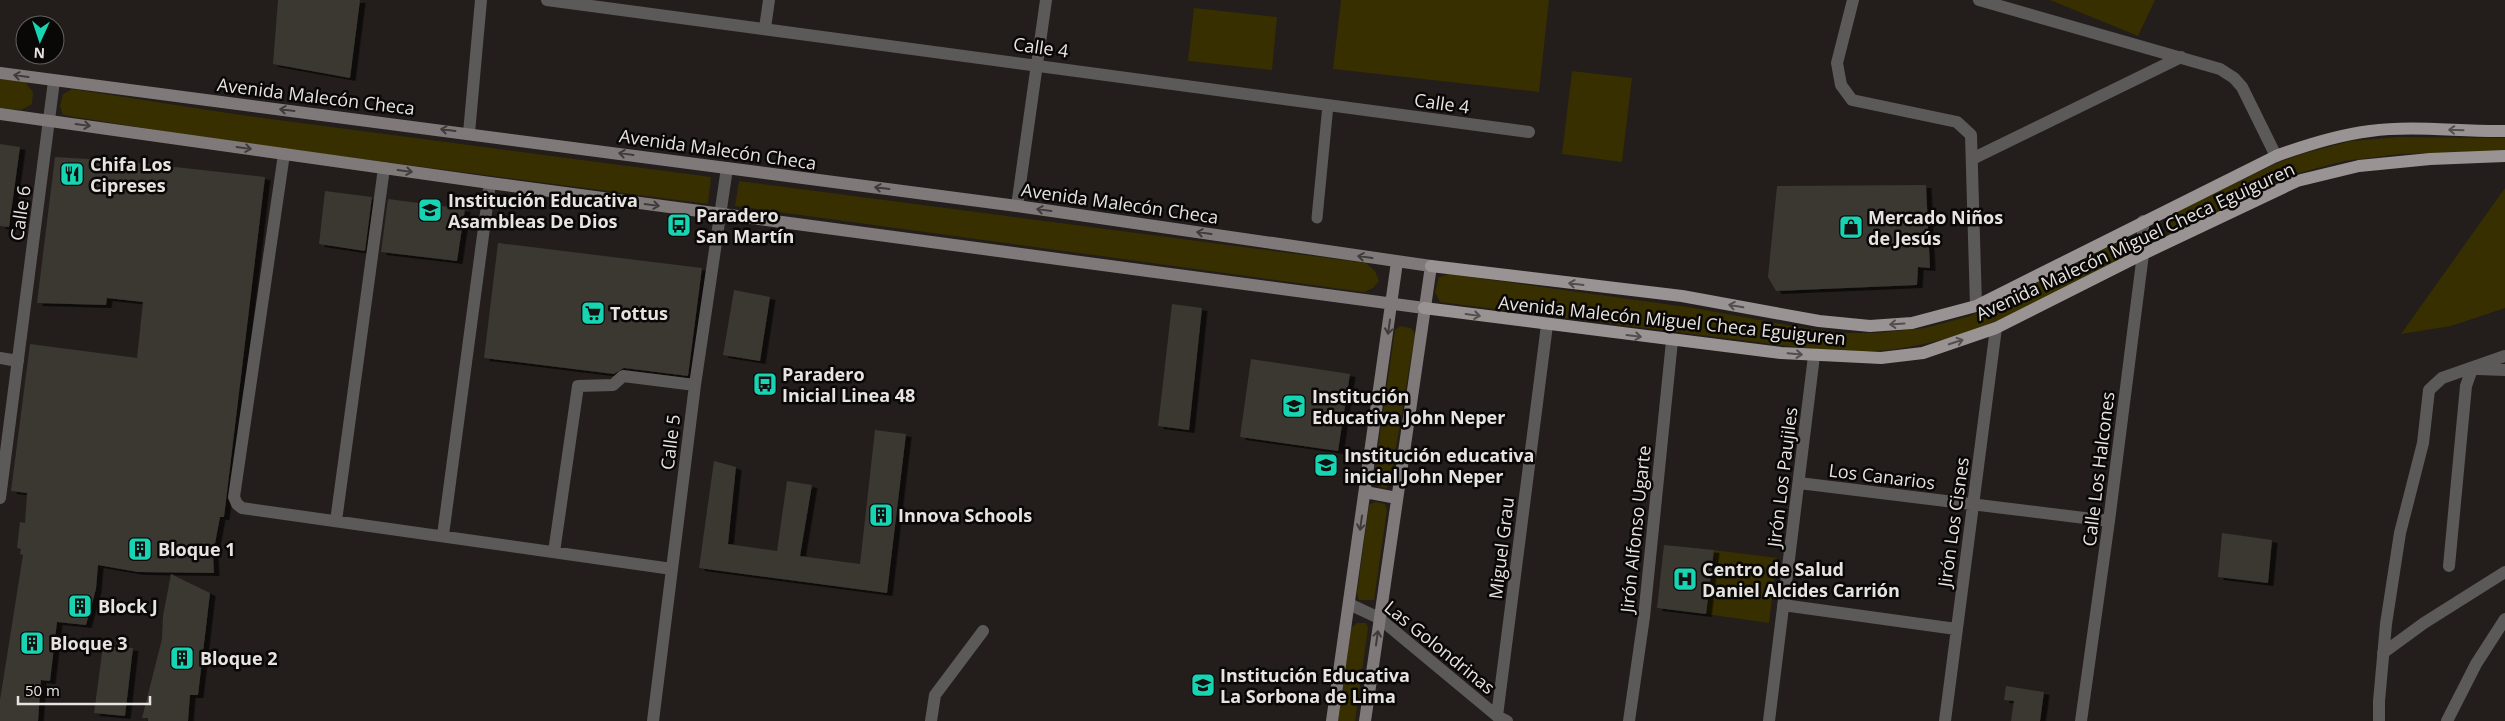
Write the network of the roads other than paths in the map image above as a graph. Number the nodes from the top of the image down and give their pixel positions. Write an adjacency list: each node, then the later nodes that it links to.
1 (481, 0): 17 (street)
2 (547, 0): 7 (street, Calle 4)
3 (769, 0): 7 (street)
4 (1046, 0): 9 (street)
5 (1853, 0): 21 (street)
6 (1979, 0): 8 (street)
7 (765, 28): 9 (street, Calle 4)
8 (2181, 57): 19 (street); 21 (street)
9 (1038, 65): 12 (street, Calle 4); 25 (street)
10 (0, 73): 11 (main road, Avenida Malecón Checa, one-way to 10)
11 (54, 81): 14 (street, Calle 6); 17 (main road, Avenida Malecón Checa, one-way to 11)
12 (1328, 104): 16 (street, Calle 4); 27 (street)
13 (0, 114): 14 (main road)
14 (50, 121): 18 (main road, one-way to 18); 41 (street, Calle 6)
15 (2505, 131): 19 (main road, Avenida Malecón Miguel Checa Eguiguren, one-way to 19)
16 (1529, 132)
17 (469, 133): 23 (main road, Avenida Malecón Checa, one-way to 17)
18 (284, 154): 22 (main road); 51 (street)
19 (2276, 156): 28 (main road, Avenida Malecón Miguel Checa Eguiguren)
20 (2505, 156): 29 (main road, Avenida Malecón Miguel Checa Eguiguren)
21 (1972, 159): 33 (street)
22 (384, 168): 24 (main road, one-way to 24); 51 (street)
23 (727, 168): 25 (main road, Avenida Malecón Checa, one-way to 23); 26 (street, Calle 5)
24 (490, 183): 26 (main road, one-way to 26); 53 (street)
25 (1017, 206): 30 (main road, Avenida Malecón Checa, one-way to 25)
26 (720, 214): 32 (main road); 44 (street, Calle 5)
27 (1318, 218)
28 (2143, 221): 29 (street, Calle Los Halcones); 33 (main road, Avenida Malecón Miguel Checa Eguiguren)
29 (2143, 254): 36 (main road, Avenida Malecón Miguel Checa Eguiguren); 52 (street, Calle Los Halcones)
30 (1397, 262): 31 (main road, Avenida Malecón Checa); 32 (main road)
31 (1431, 266): 33 (main road, Avenida Malecón Miguel Checa Eguiguren, one-way to 31); 34 (main road)
32 (1392, 304): 34 (main road); 47 (main road, one-way to 47)
33 (1976, 306)
34 (1424, 308): 35 (main road, Avenida Malecón Miguel Checa Eguiguren, one-way to 35); 49 (main road)
35 (1547, 325): 37 (main road, Avenida Malecón Miguel Checa Eguiguren, one-way to 37); 65 (street, Miguel Grau)
36 (1996, 328): 38 (main road, Avenida Malecón Miguel Checa Eguiguren, one-way to 36); 50 (street, Jirón Los Cisnes)
37 (1672, 341): 38 (main road, Avenida Malecón Miguel Checa Eguiguren, one-way to 38); 70 (street, Jirón Alfonso Ugarte)
38 (1814, 356): 46 (street, Jirón Los Paujiles)
39 (2505, 356): 42 (street)
40 (0, 358): 41 (street)
41 (18, 361): 45 (street, Calle 6)
42 (2472, 369): 43 (street); 55 (street); 64 (street)
43 (2505, 370)
44 (695, 385): 54 (street); 56 (street, Calle 5)
45 (1, 478): 48 (street, Calle 6)
46 (1799, 483): 50 (street, Los Canarios); 59 (street, Jirón Los Paujiles)
47 (1365, 492): 49 (main road); 58 (main road, one-way to 58)
48 (0, 498)
49 (1397, 498): 60 (main road)
50 (1973, 505): 52 (street, Los Canarios); 62 (street, Jirón Los Cisnes)
51 (336, 521): 53 (street)
52 (2109, 521): 73 (street, Calle Los Halcones)
53 (443, 535): 54 (street)
54 (554, 552): 56 (street)
55 (2449, 566)
56 (672, 569): 66 (street, Calle 5)
57 (2505, 572): 64 (street)
58 (1349, 604): 60 (street, Las Golondrinas); 68 (main road)
59 (1783, 605): 62 (street); 71 (street, Jirón Los Paujiles)
60 (1380, 618): 65 (street, Las Golondrinas); 69 (main road, one-way to 60)
61 (2505, 619): 75 (street)
62 (1956, 629): 72 (street, Jirón Los Cisnes)
63 (983, 631): 67 (street)
64 (2383, 653): 74 (street)
65 (1502, 718)
66 (653, 721)
67 (931, 721)
68 (1332, 721)
69 (1364, 721)
70 (1628, 721)
71 (1769, 721)
72 (1945, 721)
73 (2081, 721)
74 (2379, 721)
75 (2447, 721)

